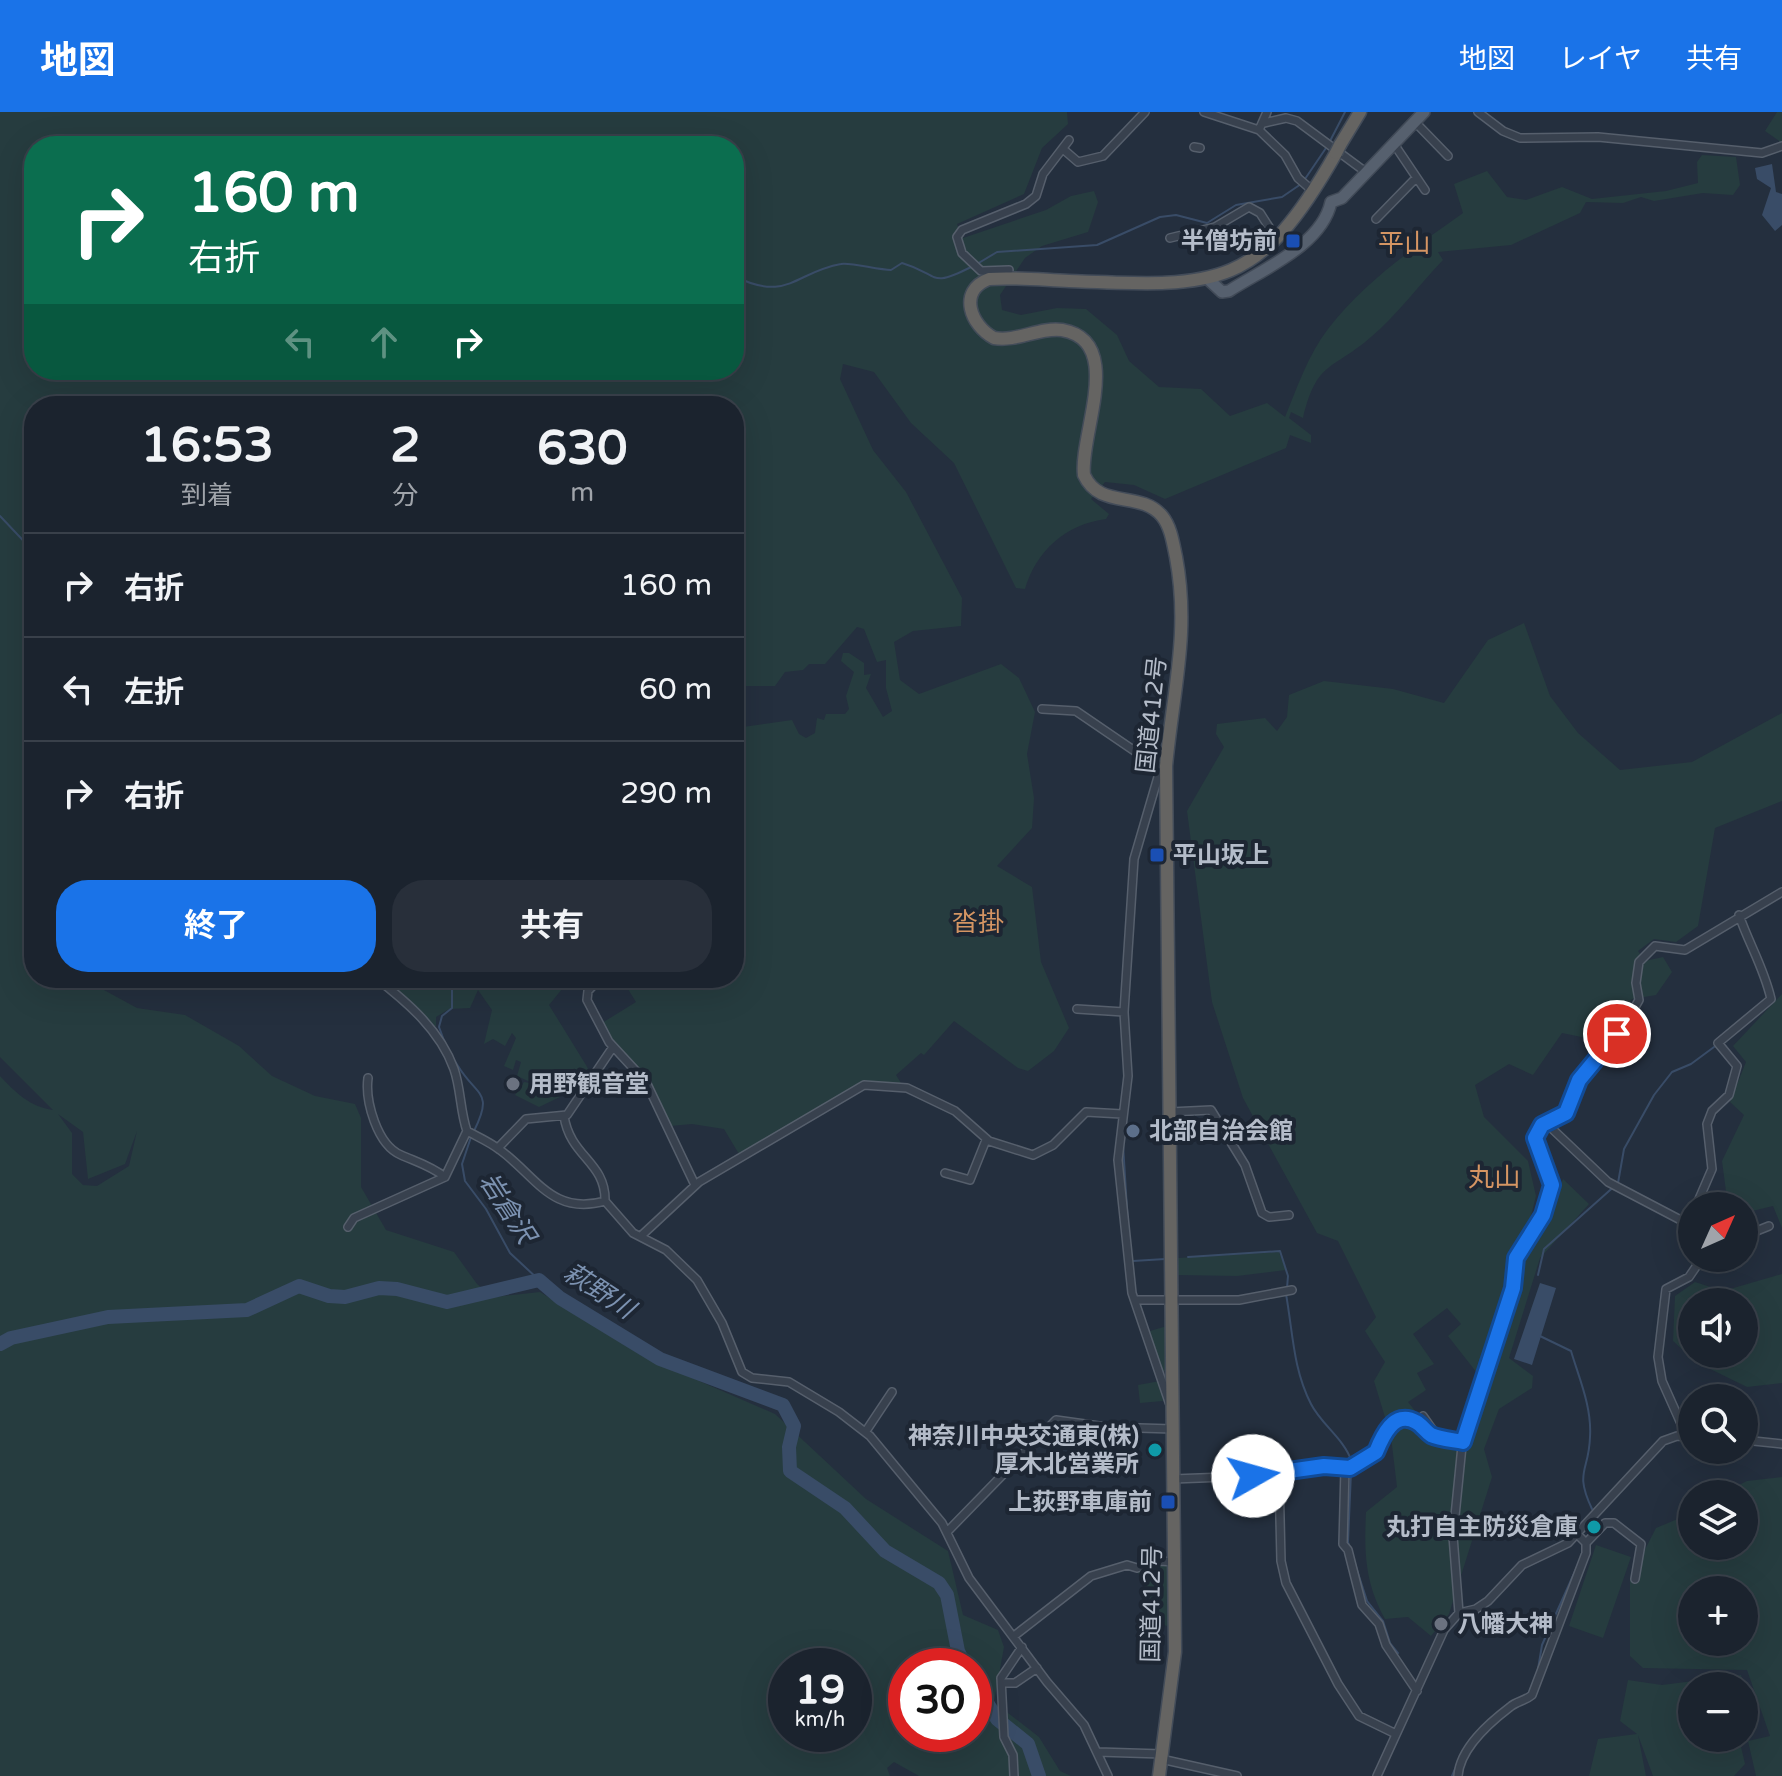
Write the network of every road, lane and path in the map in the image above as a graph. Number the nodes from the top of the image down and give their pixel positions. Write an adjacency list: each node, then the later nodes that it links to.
1 (1145, 112): 13 (street)
2 (1204, 112): 8 (street)
3 (1267, 112): 8 (street)
4 (1360, 112): 12 (highway)
5 (1424, 112): 7 (main road)
6 (1478, 112): 11 (street)
7 (1415, 122): 10 (main road); 14 (street)
8 (1261, 126): 12 (street); 17 (street)
9 (1069, 140): 13 (street)
10 (1394, 144): 15 (main road); 16 (street)
11 (1782, 146)
12 (1333, 147): 15 (street); 17 (highway)
13 (1063, 149): 27 (street)
14 (1448, 156)
15 (1367, 173): 20 (main road)
16 (1416, 178): 18 (street); 23 (street)
17 (1310, 189): 20 (main road); 26 (highway)
18 (1425, 190)
19 (1240, 199): 21 (street)
20 (1331, 202): 28 (main road)
21 (1248, 207): 24 (street); 26 (street)
22 (1210, 217): 24 (street)
23 (1376, 219)
24 (1214, 226): 25 (street)
25 (1170, 238)
26 (1278, 239): 28 (highway)
27 (1004, 273): 28 (highway); 30 (highway, 国道412号)
28 (1208, 279)
29 (1042, 709): 30 (street)
30 (1166, 766): 36 (street); 39 (highway, 国道412号)
31 (1782, 892): 32 (street)
32 (1739, 915): 42 (street); 49 (street)
33 (389, 988): 43 (street)
34 (591, 988): 37 (street)
35 (1077, 1009): 36 (street)
36 (1124, 1012): 40 (street)
37 (613, 1047): 41 (street); 48 (street)
38 (368, 1078): 47 (street)
39 (1170, 1112): 51 (street); 59 (highway, 国道412号)
40 (1122, 1114): 44 (street); 60 (street)
41 (564, 1116): 45 (street); 50 (street)
42 (1545, 1122): 52 (street); 70 (street)
43 (471, 1133): 45 (street); 47 (street)
44 (986, 1140): 46 (street); 48 (street)
45 (498, 1148): 50 (street)
46 (945, 1173)
47 (445, 1177): 54 (street)
48 (695, 1185): 56 (street)
49 (1702, 1192)
50 (605, 1201): 56 (street)
51 (1289, 1215)
52 (1678, 1216)
53 (1769, 1226): 55 (street)
54 (348, 1227)
55 (1758, 1230)
56 (642, 1235): 66 (street)
57 (1692, 1272): 63 (street)
58 (1289, 1290): 59 (street)
59 (1172, 1298): 60 (street); 62 (highway, 国道412号)
60 (1135, 1300): 62 (street)
61 (892, 1392): 66 (street)
62 (1173, 1411): 65 (highway, 国道412号)
63 (1678, 1413)
64 (1423, 1416): 67 (street)
65 (1173, 1429): 74 (highway, 国道412号); 75 (street)
66 (866, 1431): 75 (street)
67 (1437, 1436): 70 (street); 72 (street)
68 (1678, 1436): 76 (street)
69 (1758, 1441): 71 (street)
70 (1463, 1442): 79 (street)
71 (1782, 1444)
72 (1345, 1468): 73 (street); 84 (street)
73 (1279, 1475): 74 (street); 85 (street)
74 (1173, 1479): 77 (highway, 国道412号)
75 (947, 1532): 80 (street)
76 (1582, 1539): 78 (street); 79 (street); 93 (street)
77 (1175, 1562): 80 (street); 87 (highway, 国道412号)
78 (1635, 1579)
79 (1459, 1613): 84 (street)
80 (1014, 1636): 81 (street)
81 (1022, 1647): 82 (street); 83 (street)
82 (1037, 1668): 83 (street); 86 (street)
83 (1003, 1683): 88 (street)
84 (1417, 1691): 85 (street)
85 (1396, 1734): 92 (street)
86 (1098, 1752): 87 (street); 89 (street)
87 (1161, 1757): 90 (highway, 国道412号); 91 (street)
88 (1014, 1776)
89 (1108, 1776)
90 (1159, 1776)
91 (1237, 1776)
92 (1377, 1776)
93 (1458, 1776)

